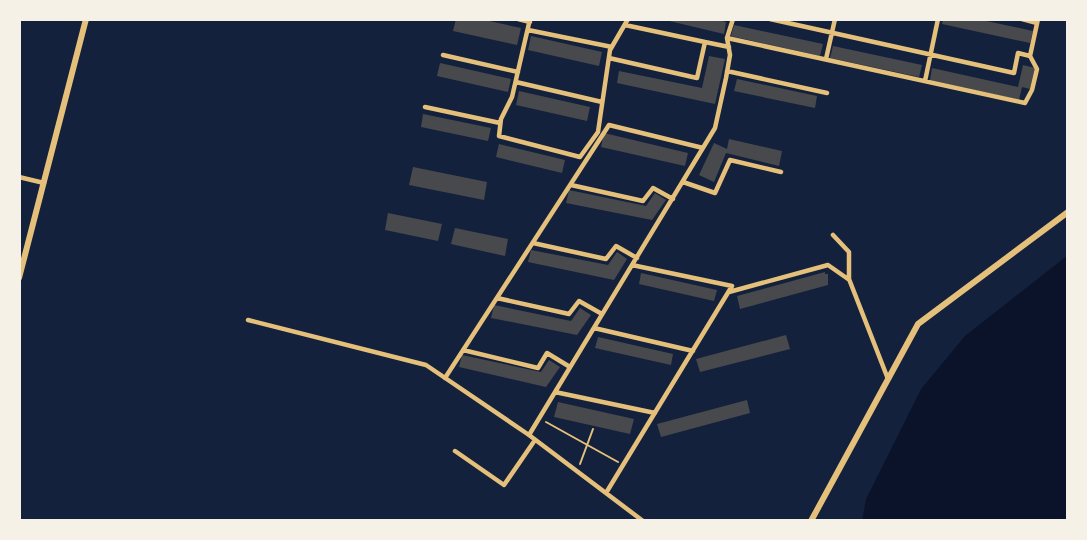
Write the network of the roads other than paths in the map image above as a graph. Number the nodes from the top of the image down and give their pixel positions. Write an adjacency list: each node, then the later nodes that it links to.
1 (86, 19): 34 (main road)
2 (518, 19): 8 (street)
3 (733, 19): 13 (street)
4 (770, 19): 12 (street)
5 (835, 19): 12 (street)
6 (938, 19): 18 (street)
7 (1022, 19): 9 (street)
8 (530, 21): 11 (street)
9 (1038, 21): 19 (street)
10 (627, 22): 14 (street); 15 (street)
11 (528, 30): 15 (street); 23 (street)
12 (832, 33): 18 (street); 21 (street)
13 (727, 38): 16 (street); 21 (street)
14 (705, 42): 16 (street); 20 (street)
15 (612, 47): 20 (street)
16 (729, 47): 22 (street)
17 (443, 55): 23 (street)
18 (930, 55): 19 (street); 24 (street)
19 (1030, 56): 24 (street)
20 (609, 58): 27 (street)
21 (826, 59): 24 (street)
22 (727, 71): 26 (street); 30 (street)
23 (518, 72): 25 (street)
24 (925, 81)
25 (516, 82): 27 (street); 29 (street)
26 (827, 93)
27 (603, 102): 29 (street)
28 (425, 107): 29 (street)
29 (500, 123)
30 (703, 148): 33 (street); 35 (street)
31 (781, 172): 33 (street)
32 (19, 177): 34 (street)
33 (683, 182): 36 (street)
34 (44, 183): 42 (main road)
35 (571, 185): 36 (street); 39 (street)
36 (673, 199): 40 (street)
37 (1068, 212): 53 (main road)
38 (833, 235): 43 (street)
39 (533, 243): 40 (street); 45 (street)
40 (637, 258): 41 (street)
41 (632, 265): 44 (street); 46 (street)
42 (19, 278)
43 (849, 279): 44 (street); 53 (street)
44 (729, 292): 50 (street)
45 (497, 298): 46 (street); 49 (street)
46 (602, 314): 48 (street)
47 (248, 320): 52 (street)
48 (594, 328): 50 (street); 51 (street)
49 (463, 350): 51 (street); 52 (street)
50 (693, 351): 55 (street)
51 (570, 367): 54 (street)
52 (445, 378): 56 (street)
53 (888, 380): 61 (main road)
54 (555, 392): 55 (street); 56 (street)
55 (655, 414): 59 (street)
56 (529, 435): 57 (street)
57 (535, 440): 58 (street); 59 (street)
58 (455, 451)
59 (606, 493): 60 (street)
60 (643, 521)
61 (811, 521)

